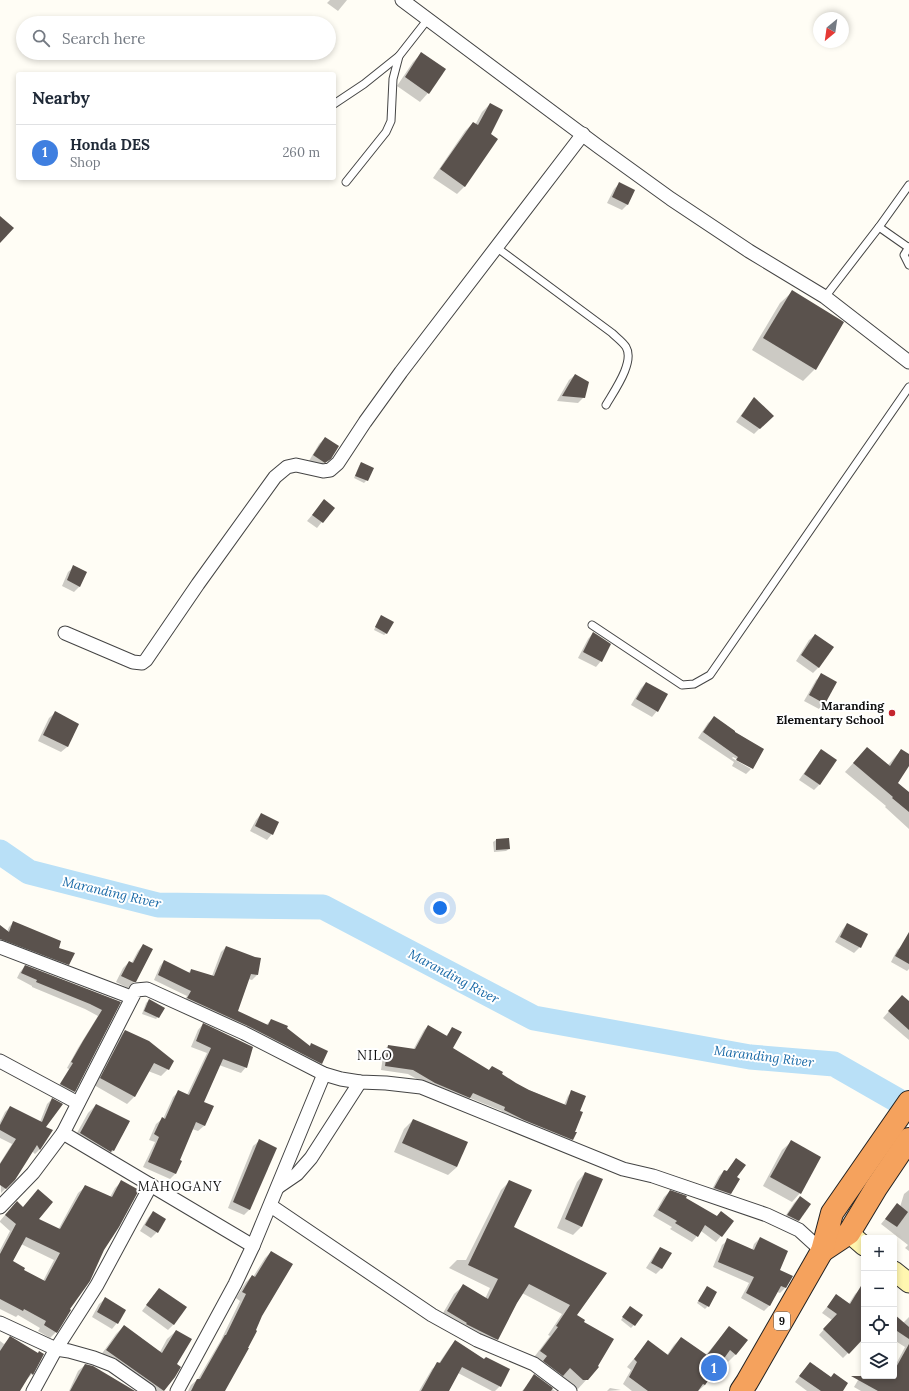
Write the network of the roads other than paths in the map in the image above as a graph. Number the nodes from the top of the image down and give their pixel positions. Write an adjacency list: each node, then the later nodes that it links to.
1 (402, 0): 2 (street)
2 (428, 19): 3 (lane); 5 (street)
3 (399, 56): 4 (lane); 6 (lane)
4 (336, 103)
5 (583, 134): 9 (street); 12 (street)
6 (346, 182)
7 (909, 184): 8 (lane)
8 (879, 227): 10 (lane); 12 (lane)
9 (496, 247): 15 (lane); 17 (street)
10 (909, 248): 11 (lane)
11 (909, 265)
12 (825, 297): 13 (street)
13 (909, 362)
14 (909, 387): 16 (lane)
15 (606, 405)
16 (592, 625)
17 (65, 633)
18 (0, 947): 19 (street)
19 (131, 997): 21 (street); 24 (street)
20 (0, 1061): 24 (street)
21 (324, 1074): 22 (street); 29 (street)
22 (360, 1082): 29 (street); 34 (street)
23 (909, 1102): 27 (highway, 9)
24 (78, 1103): 25 (street)
25 (63, 1133): 28 (street); 31 (street)
26 (909, 1139): 27 (highway, 9)
27 (867, 1182): 32 (highway, 9); 34 (highway, 9)
28 (151, 1185): 33 (street); 38 (street)
29 (278, 1187): 30 (street)
30 (271, 1206): 33 (street); 42 (street)
31 (0, 1207)
32 (856, 1239): 34 (highway, 9)
33 (253, 1246): 41 (street)
34 (822, 1251): 43 (highway, 9)
35 (897, 1273): 36 (street)
36 (909, 1283)
37 (0, 1323): 38 (street)
38 (56, 1349): 39 (street); 40 (street)
39 (34, 1391)
40 (149, 1391)
41 (177, 1391)
42 (570, 1391)
43 (741, 1391)

